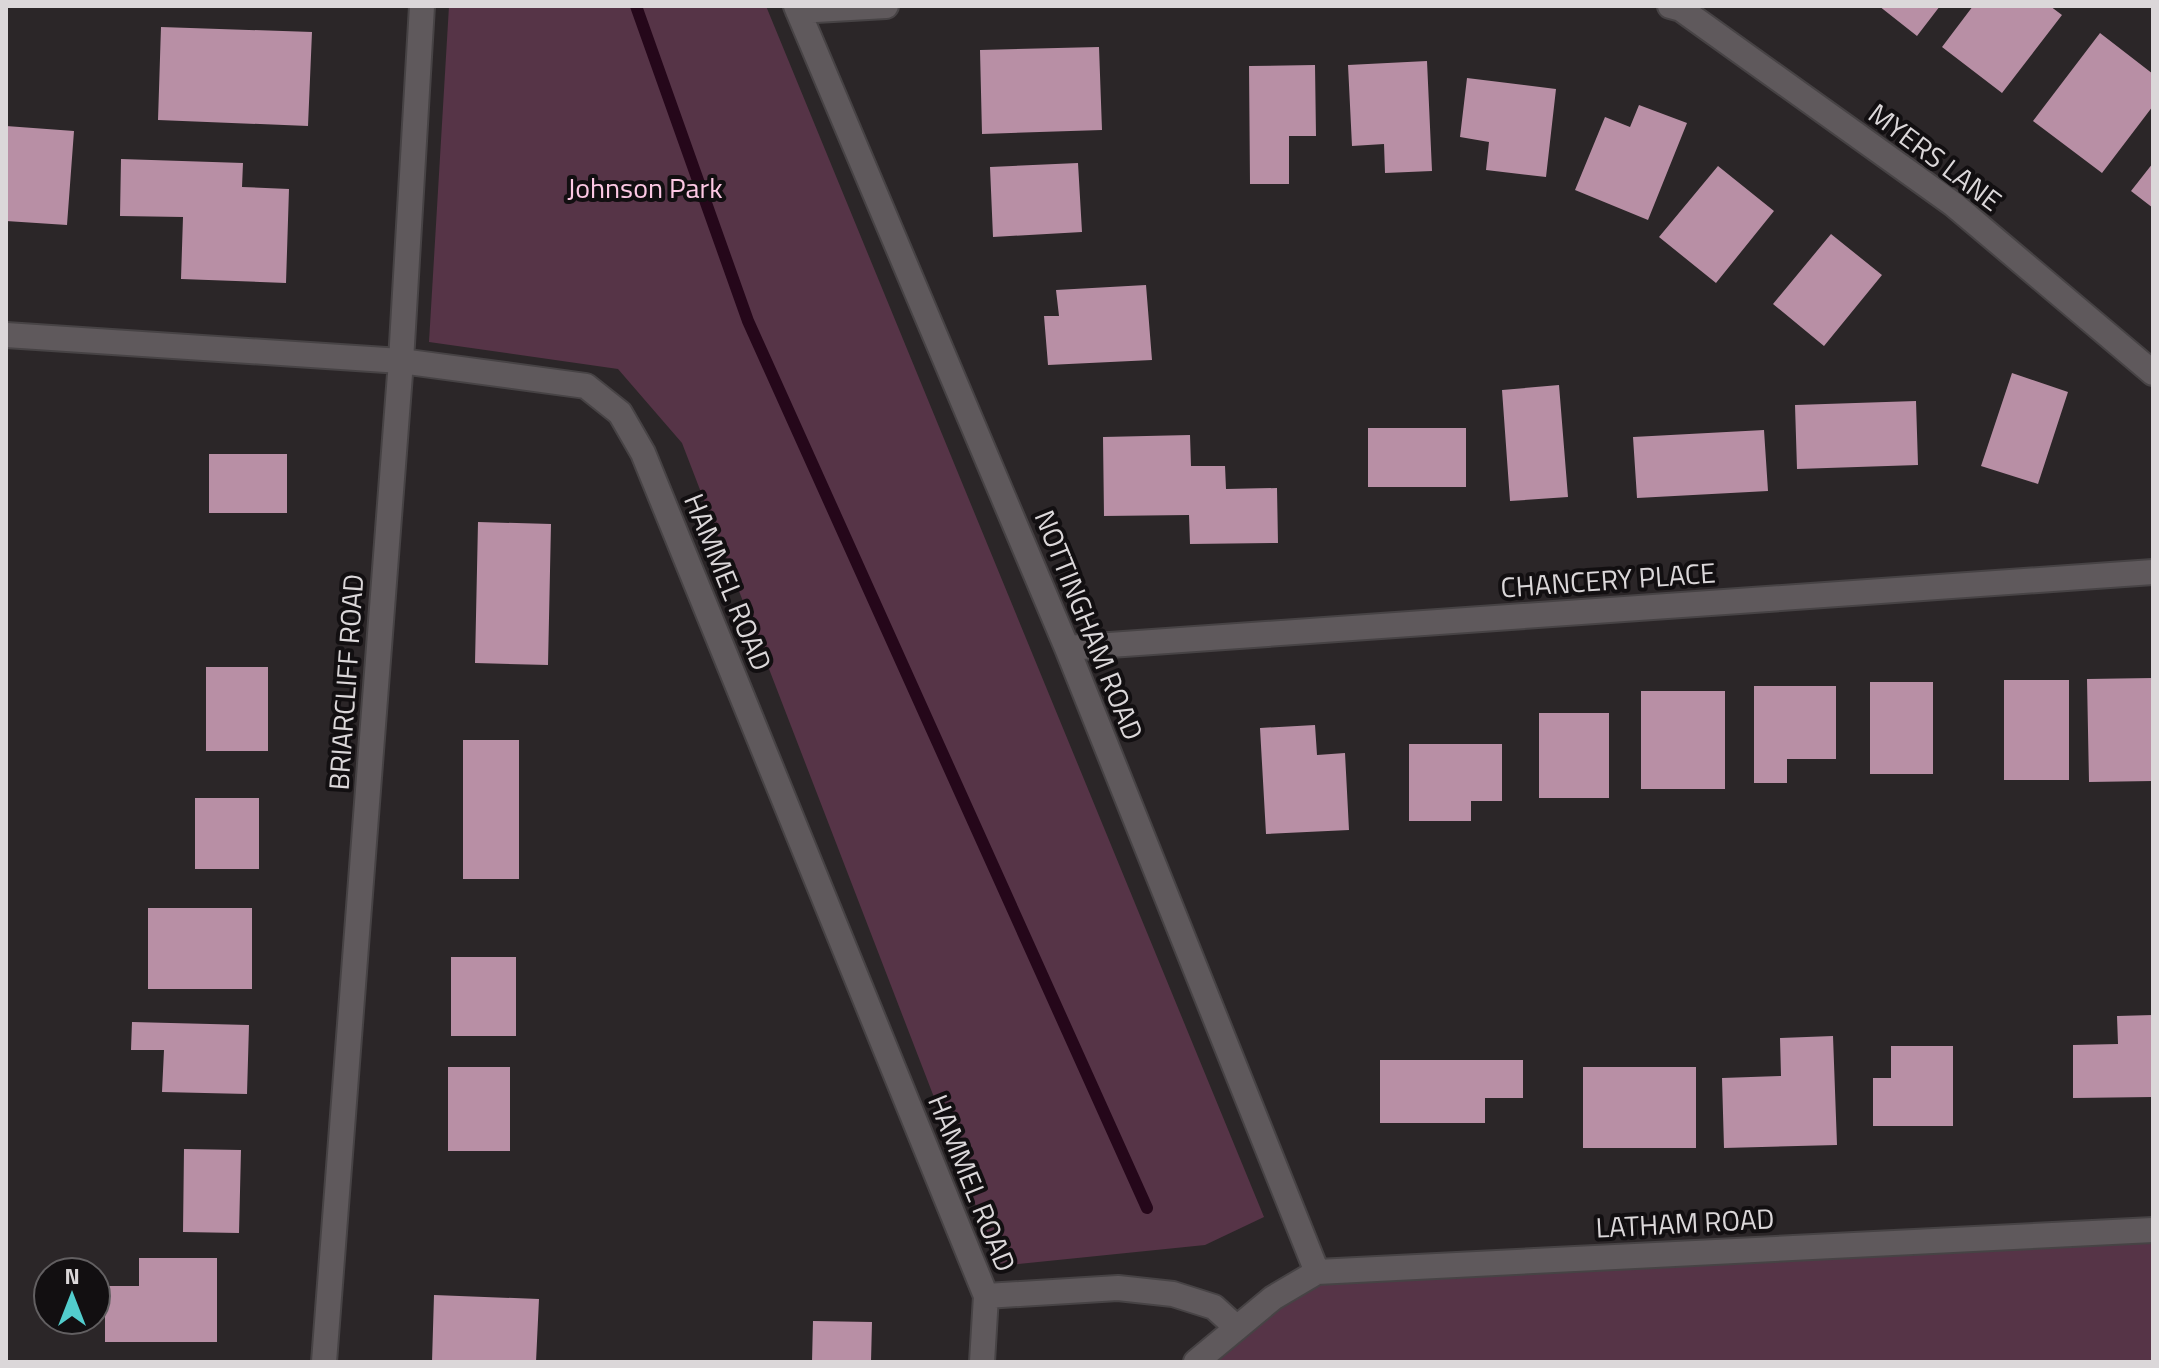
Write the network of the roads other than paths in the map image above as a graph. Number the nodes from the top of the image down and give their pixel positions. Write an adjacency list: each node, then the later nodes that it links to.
1 (422, 6): 6 (street, BRIARCLIFF ROAD)
2 (886, 6): 4 (street)
3 (1670, 6): 7 (street, MYERS LANE)
4 (797, 9): 9 (street, NOTTINGHAM ROAD)
5 (6, 335): 6 (street, HAMMEL ROAD)
6 (401, 361): 12 (street, HAMMEL ROAD); 14 (street, BRIARCLIFF ROAD)
7 (2153, 373)
8 (2153, 572): 9 (street, CHANCERY PLACE)
9 (1067, 648): 11 (street, NOTTINGHAM ROAD)
10 (2153, 1230): 11 (street, LATHAM ROAD)
11 (1317, 1272): 13 (street, LATHAM ROAD)
12 (986, 1296): 13 (street); 15 (street, HAMMEL ROAD)
13 (1237, 1328): 16 (street, LATHAM ROAD)
14 (324, 1362)
15 (982, 1362)
16 (1196, 1362)

